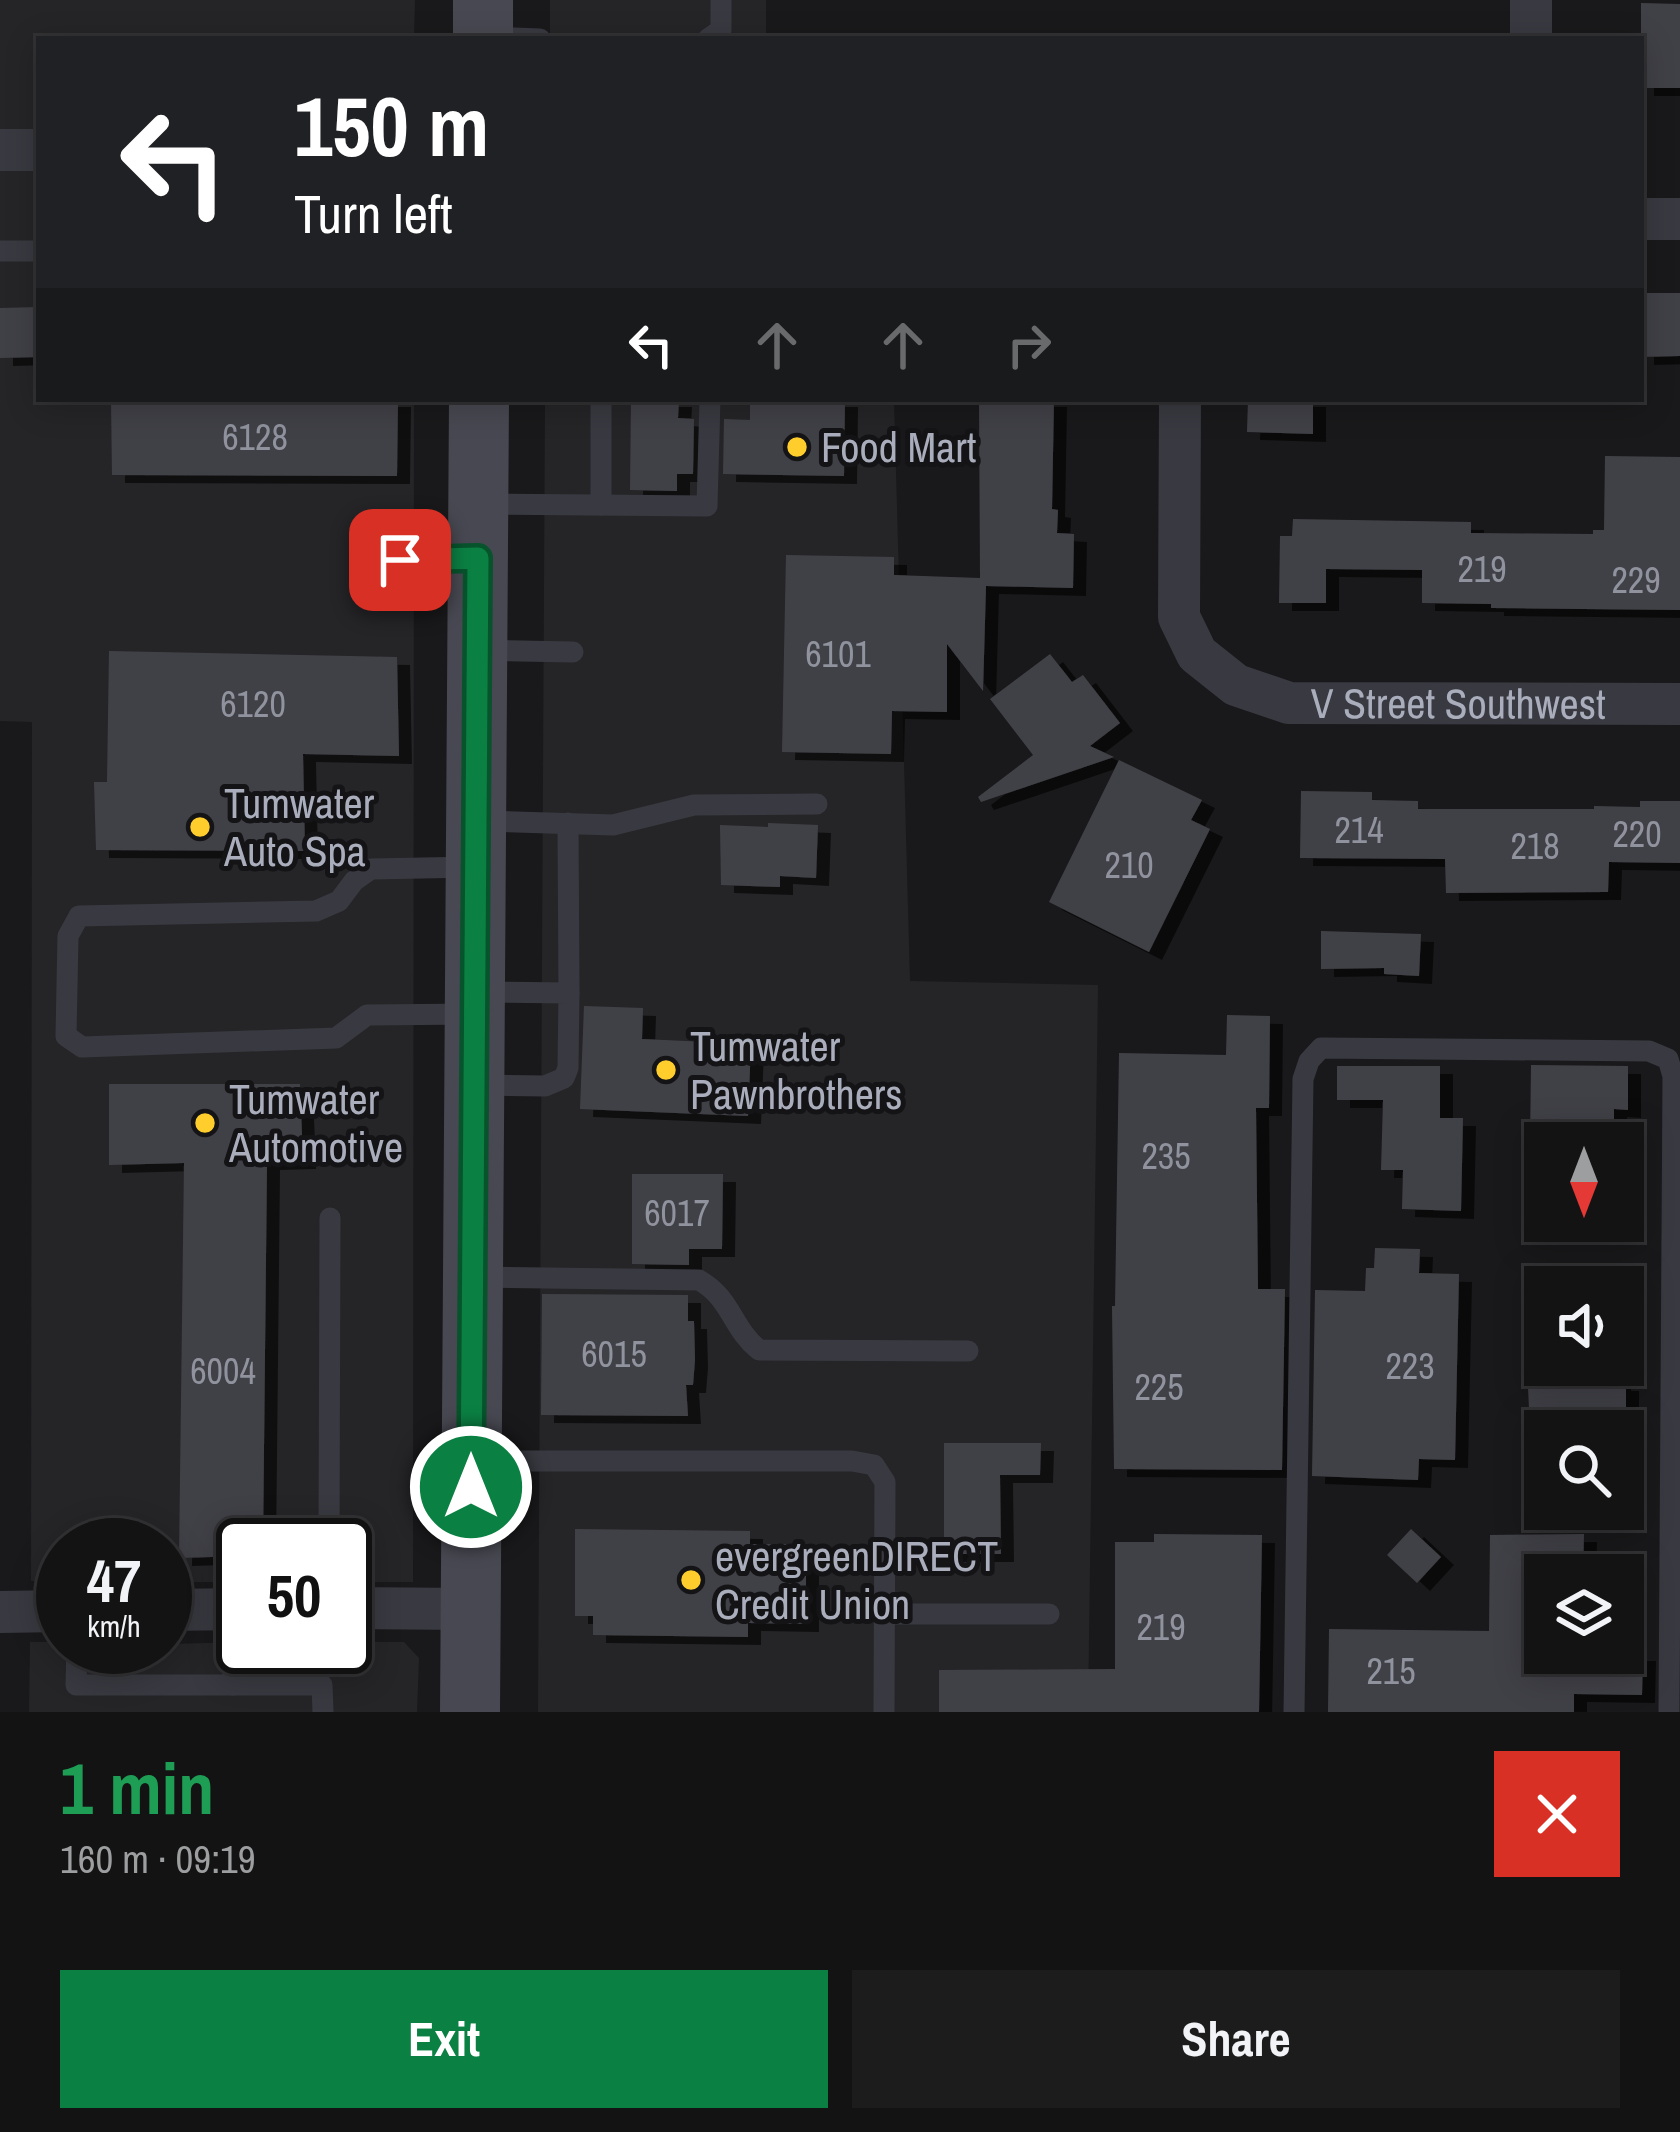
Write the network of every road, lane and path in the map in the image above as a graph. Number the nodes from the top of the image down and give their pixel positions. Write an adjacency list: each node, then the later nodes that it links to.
1 (721, 0): 3 (lane)
2 (1531, 0): 4 (street)
3 (712, 36)
4 (1531, 36)
5 (36, 150): 6 (street)
6 (0, 151)
7 (1644, 219): 8 (street)
8 (1680, 219)
9 (0, 251): 10 (lane)
10 (36, 251)
11 (479, 402): 16 (main road)
12 (602, 402): 15 (lane)
13 (710, 402): 15 (lane)
14 (1180, 402): 20 (street, V Street Southwest)
15 (601, 505): 16 (lane)
16 (478, 531): 17 (lane); 18 (main road)
17 (400, 560)
18 (477, 650): 19 (lane); 23 (main road)
19 (573, 652)
20 (1680, 704)
21 (817, 804): 22 (lane)
22 (568, 823): 23 (lane); 24 (lane)
23 (476, 844): 25 (main road); 25 (lane)
24 (568, 993): 25 (lane); 26 (lane)
25 (475, 1003): 26 (main road)
26 (474, 1085): 28 (main road)
27 (330, 1218): 31 (lane)
28 (472, 1277): 29 (lane); 30 (main road)
29 (968, 1351)
30 (471, 1461): 34 (main road); 37 (lane)
31 (329, 1518)
32 (1675, 1532): 45 (lane); 46 (lane)
33 (372, 1608): 34 (street)
34 (471, 1610): 43 (main road)
35 (36, 1611): 36 (street)
36 (0, 1612)
37 (886, 1614): 38 (lane); 44 (lane)
38 (1049, 1614)
39 (76, 1674): 41 (lane)
40 (234, 1674): 41 (lane)
41 (233, 1685): 42 (lane)
42 (322, 1712)
43 (470, 1712)
44 (884, 1712)
45 (1294, 1712)
46 (1669, 1712)

